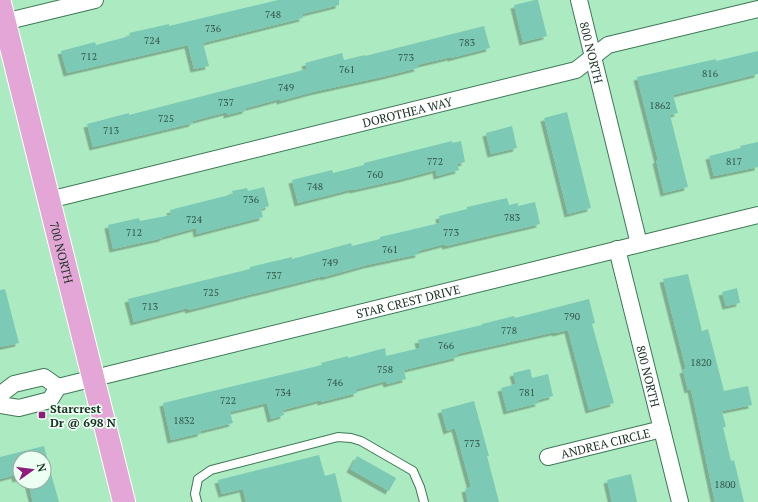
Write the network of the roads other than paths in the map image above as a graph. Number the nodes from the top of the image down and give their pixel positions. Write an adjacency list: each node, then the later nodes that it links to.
1 (95, 0): 4 (street)
2 (579, 0): 5 (street, 800 NORTH)
3 (758, 9): 5 (street, DOROTHEA WAY)
4 (2, 16): 6 (main road, 700 NORTH)
5 (593, 57): 6 (street, DOROTHEA WAY); 8 (street, 800 NORTH)
6 (49, 200): 10 (main road, 700 NORTH)
7 (758, 215): 8 (street, STAR CREST DRIVE)
8 (639, 244): 9 (street, STAR CREST DRIVE)
9 (617, 250): 10 (street, STAR CREST DRIVE); 14 (street, 800 NORTH)
10 (93, 378): 11 (street, STAR CREST DRIVE); 16 (main road, 700 NORTH)
11 (58, 387): 12 (street); 13 (street)
12 (0, 395)
13 (0, 405)
14 (662, 429): 15 (street, ANDREA CIRCLE); 19 (street, 800 NORTH)
15 (548, 457)
16 (124, 502)
17 (197, 502): 18 (lane)
18 (424, 502)
19 (680, 502)

